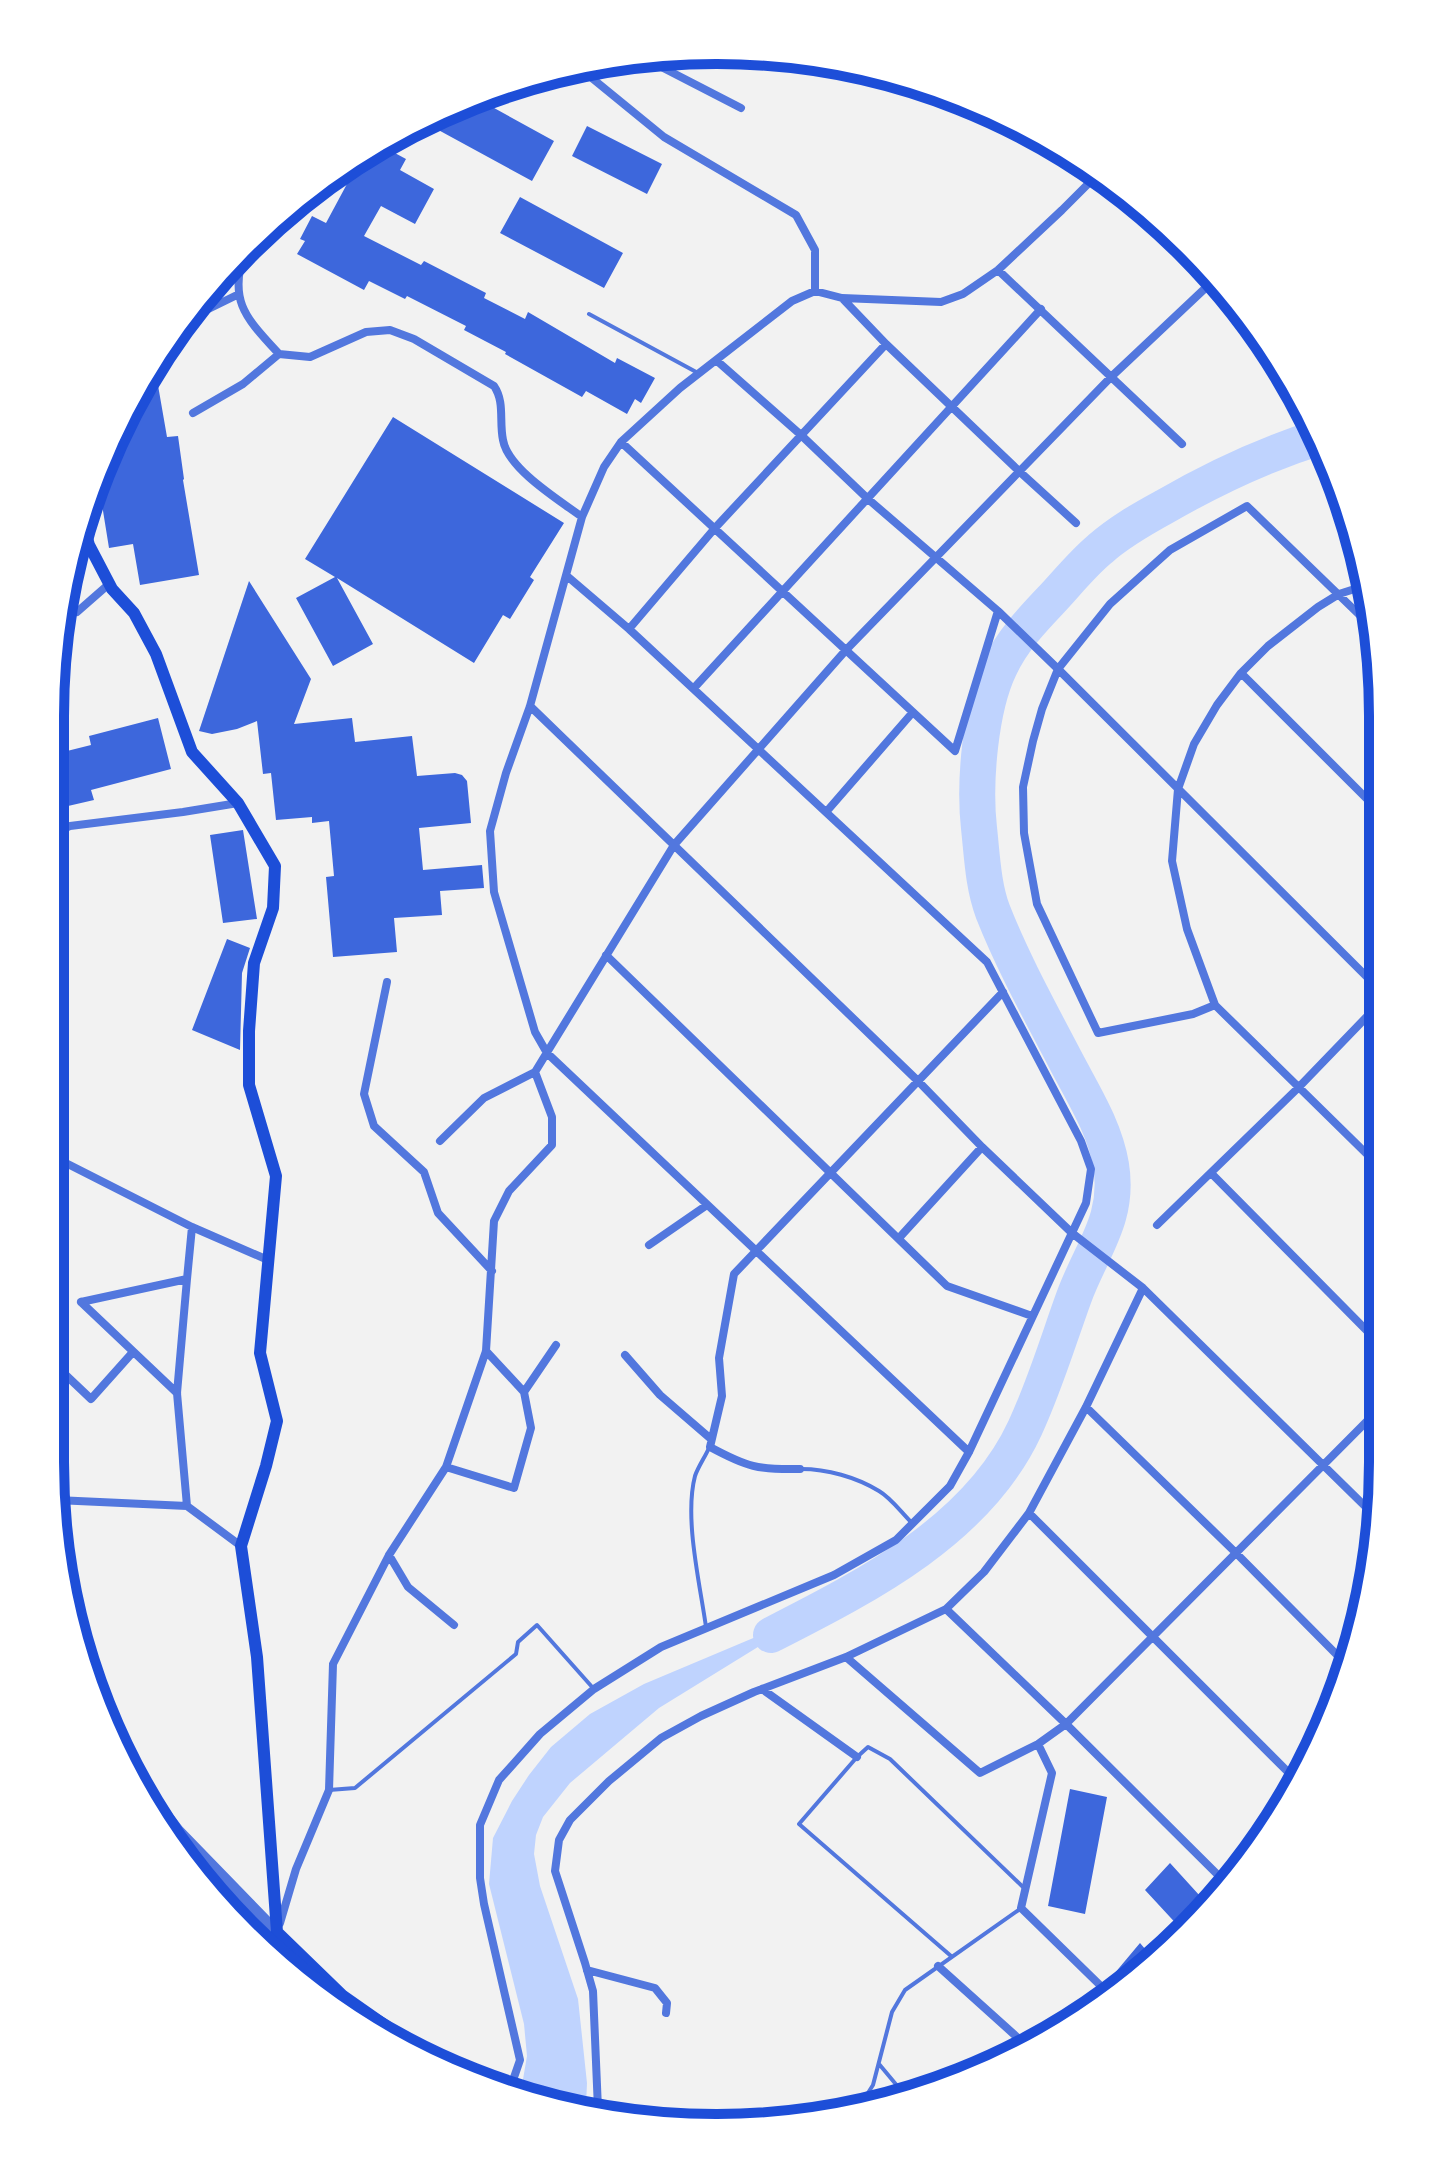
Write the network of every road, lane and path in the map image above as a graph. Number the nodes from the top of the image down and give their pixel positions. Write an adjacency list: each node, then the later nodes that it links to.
1 (661, 67): 3 (street)
2 (594, 76): 8 (street)
3 (741, 108)
4 (1090, 182): 5 (street)
5 (998, 270): 10 (street); 11 (street)
6 (238, 273): 9 (street)
7 (1207, 286): 18 (street)
8 (815, 291): 10 (street); 16 (street)
9 (239, 294): 12 (street); 15 (street)
10 (842, 298): 14 (street)
11 (1041, 309): 18 (street); 19 (street)
12 (206, 310)
13 (589, 314): 17 (lane)
14 (886, 344): 19 (street); 21 (street)
15 (279, 354): 20 (street); 26 (street)
16 (716, 360): 17 (street); 21 (street)
17 (698, 373): 22 (street)
18 (1111, 377): 23 (street); 24 (street)
19 (953, 406): 24 (street); 25 (street)
20 (193, 413)
21 (801, 435): 25 (street); 28 (street)
22 (621, 442): 26 (street); 28 (street)
23 (1182, 444)
24 (1020, 472): 27 (street); 30 (street)
25 (868, 499): 30 (street); 34 (street)
26 (582, 517): 31 (street)
27 (1076, 523)
28 (715, 528): 34 (street); 39 (street)
29 (88, 542): 32 (main road)
30 (937, 558): 37 (street); 40 (street)
31 (567, 576): 39 (street); 44 (street)
32 (109, 584): 36 (street); 49 (main road)
33 (1356, 589): 35 (street)
34 (783, 590): 40 (street); 43 (street)
35 (1339, 594): 38 (street); 41 (street); 42 (street)
36 (74, 608)
37 (998, 611): 41 (street); 45 (street)
38 (1360, 615)
39 (629, 629): 43 (street)
40 (846, 650): 45 (street); 46 (street)
41 (1058, 669): 47 (street); 57 (street)
42 (1241, 673): 47 (street); 48 (street)
43 (694, 688): 46 (street)
44 (530, 706): 52 (street); 59 (street)
45 (913, 712): 50 (street)
46 (760, 749): 50 (street); 52 (street)
47 (1178, 789): 54 (street); 57 (street)
48 (1369, 801)
49 (238, 803): 51 (street); 76 (main road)
50 (827, 811): 56 (street)
51 (64, 829)
52 (674, 845): 53 (street); 61 (street)
53 (606, 955): 59 (street); 67 (street)
54 (1369, 979)
55 (387, 982): 77 (street)
56 (1003, 992): 61 (street); 72 (street)
57 (1215, 1005): 62 (street)
58 (1369, 1014): 62 (street)
59 (547, 1053): 60 (street); 69 (street)
60 (535, 1072): 63 (street); 77 (street)
61 (919, 1082): 64 (street); 67 (street)
62 (1298, 1088): 65 (street); 68 (street)
63 (440, 1141)
64 (982, 1147): 72 (street); 73 (street)
65 (1369, 1156)
66 (64, 1162): 71 (street)
67 (831, 1171): 73 (street); 75 (street)
68 (1211, 1173): 70 (street); 81 (street)
69 (707, 1205): 74 (street); 75 (street)
70 (1157, 1225)
71 (192, 1227): 76 (street); 78 (street)
72 (1072, 1233): 79 (street); 80 (street)
73 (899, 1238): 80 (street)
74 (649, 1245)
75 (755, 1251): 91 (street); 92 (street)
76 (268, 1260): 101 (main road)
77 (492, 1271): 83 (street)
78 (187, 1279): 84 (street); 88 (street)
79 (1143, 1288): 89 (street); 93 (street)
80 (1032, 1316): 92 (street)
81 (1369, 1333)
82 (556, 1345): 87 (street)
83 (486, 1351): 87 (street); 94 (street)
84 (133, 1352): 86 (street); 88 (street)
85 (625, 1355): 91 (street)
86 (64, 1373)
87 (524, 1392): 94 (street)
88 (177, 1393): 97 (street)
89 (1086, 1407): 99 (street); 102 (street)
90 (1369, 1419): 93 (street)
91 (710, 1443): 95 (street); 106 (lane)
92 (969, 1452): 100 (street)
93 (1324, 1464): 98 (street); 102 (street)
94 (446, 1467): 103 (street)
95 (800, 1469): 100 (lane)
96 (65, 1500): 97 (street)
97 (187, 1506): 101 (street)
98 (1367, 1508)
99 (1029, 1513): 104 (street); 107 (street)
100 (913, 1524): 106 (street)
101 (241, 1546): 121 (main road)
102 (1236, 1553): 107 (street); 109 (street)
103 (389, 1555): 105 (street); 116 (street)
104 (946, 1609): 108 (street); 112 (street)
105 (454, 1625)
106 (706, 1629): 110 (street)
107 (1153, 1636): 112 (street); 115 (street)
108 (846, 1657): 111 (street); 113 (street)
109 (1339, 1657)
110 (594, 1689): 116 (lane); 130 (street)
111 (762, 1689): 114 (street); 124 (street)
112 (1066, 1724): 113 (street); 118 (street)
113 (1038, 1744): 119 (street)
114 (857, 1757): 119 (lane); 122 (lane)
115 (1290, 1774)
116 (329, 1790): 121 (street)
117 (179, 1831): 121 (street)
118 (1220, 1877)
119 (1026, 1890): 120 (street)
120 (1021, 1908): 122 (lane); 125 (street)
121 (277, 1932): 126 (main road)
122 (951, 1956): 123 (lane)
123 (938, 1966): 128 (street); 129 (lane)
124 (587, 1970): 127 (street); 133 (street)
125 (1102, 1987)
126 (359, 2007)
127 (666, 2013)
128 (1020, 2039)
129 (879, 2064): 131 (lane); 132 (lane)
130 (513, 2081)
131 (899, 2088)
132 (866, 2096)
133 (598, 2102)

